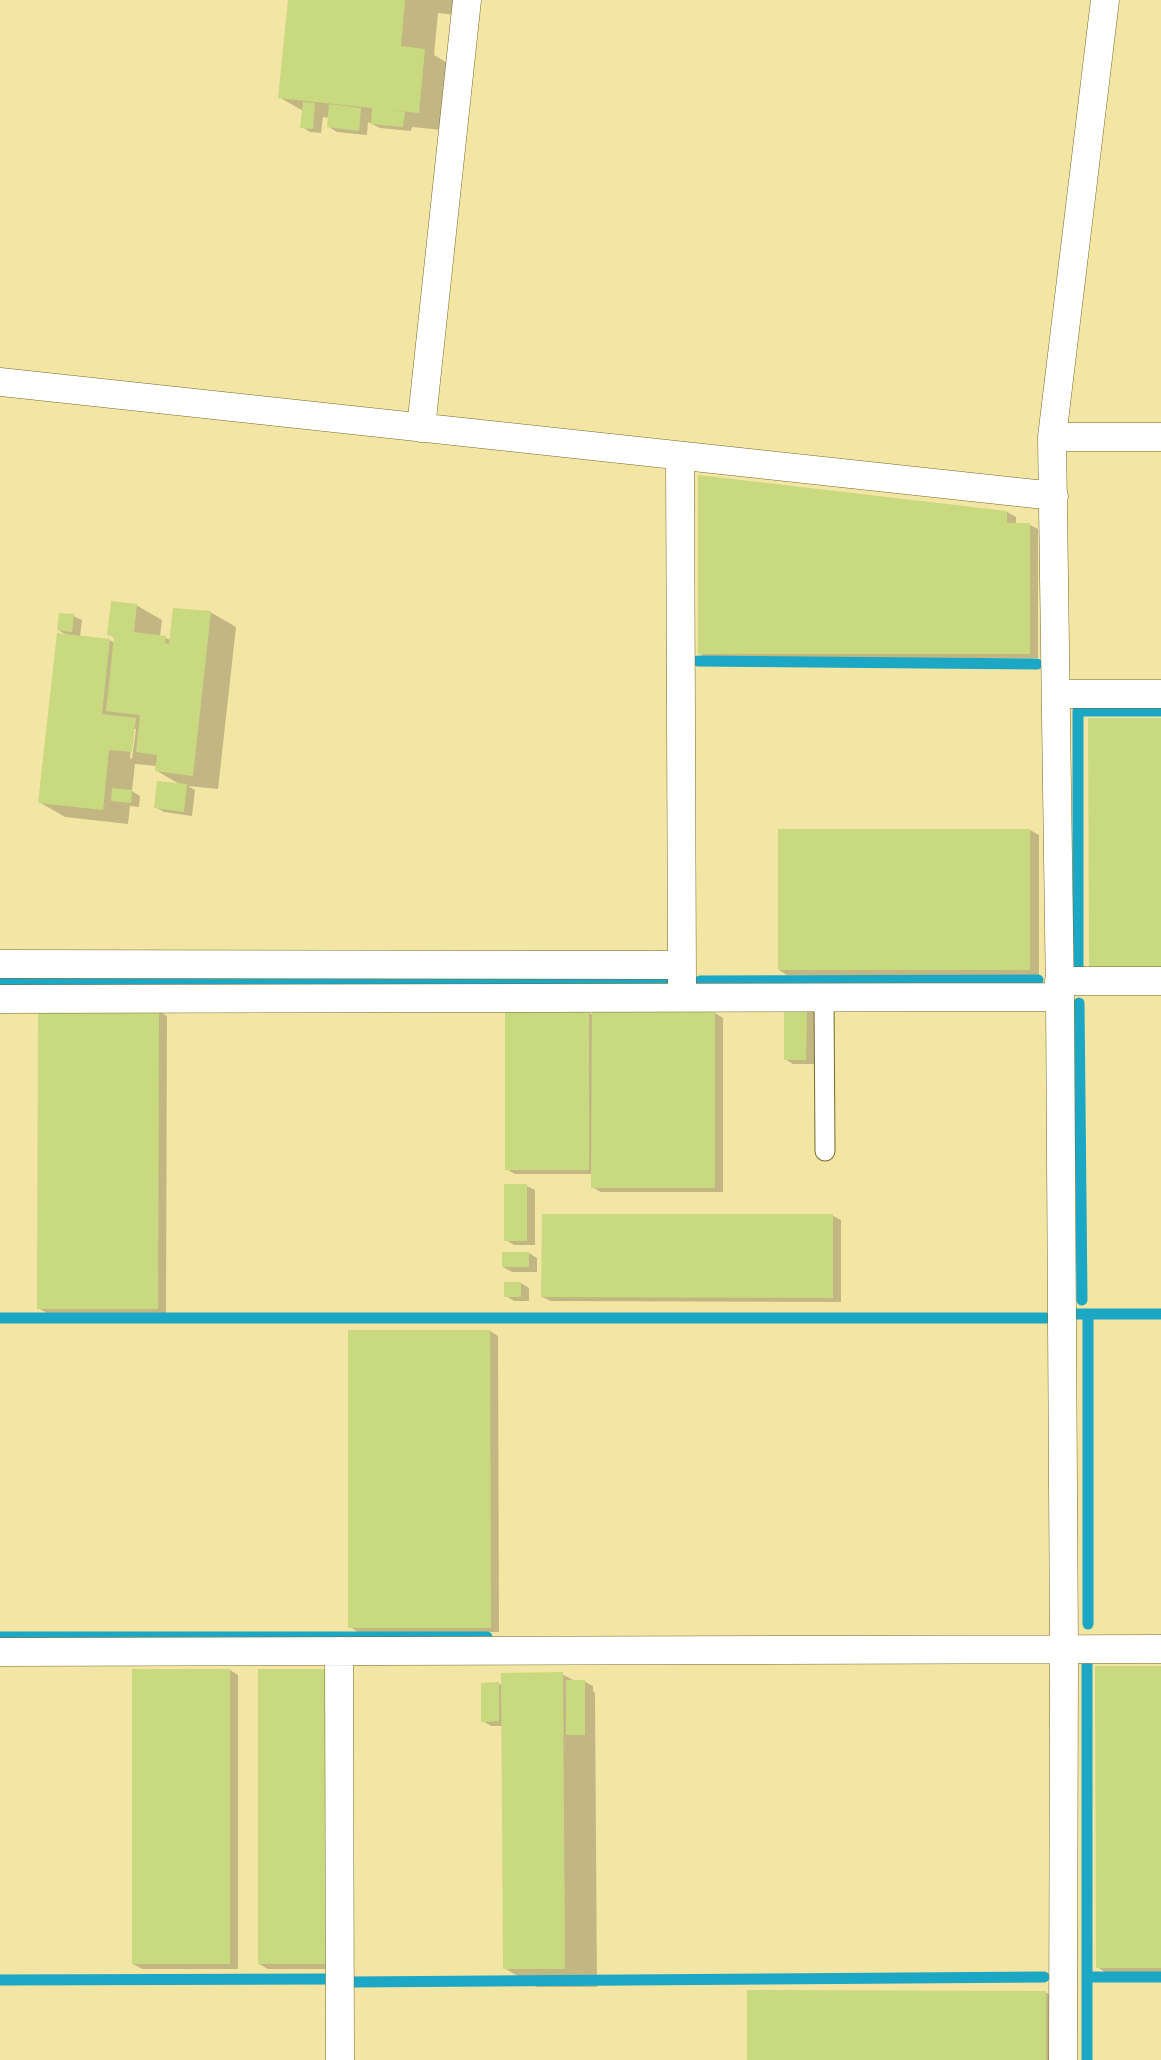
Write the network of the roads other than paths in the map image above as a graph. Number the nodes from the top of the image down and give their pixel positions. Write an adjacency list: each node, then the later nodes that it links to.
1 (467, 0): 4 (street)
2 (1105, 0): 5 (street)
3 (0, 382): 4 (street)
4 (421, 428): 7 (street)
5 (1052, 436): 6 (street); 8 (street)
6 (1161, 437)
7 (680, 456): 8 (street); 12 (street)
8 (1054, 496): 9 (street)
9 (1056, 694): 10 (street); 14 (street)
10 (1161, 694)
11 (0, 964): 12 (street)
12 (682, 965): 15 (street)
13 (1161, 981): 14 (street)
14 (1059, 989): 16 (street); 19 (street)
15 (682, 998): 16 (street); 17 (street)
16 (824, 998): 18 (lane)
17 (0, 999)
18 (825, 1151)
19 (1064, 1649): 20 (street); 21 (street); 24 (street)
20 (1161, 1649)
21 (340, 1651): 22 (street); 23 (street)
22 (0, 1652)
23 (340, 2060)
24 (1063, 2060)

